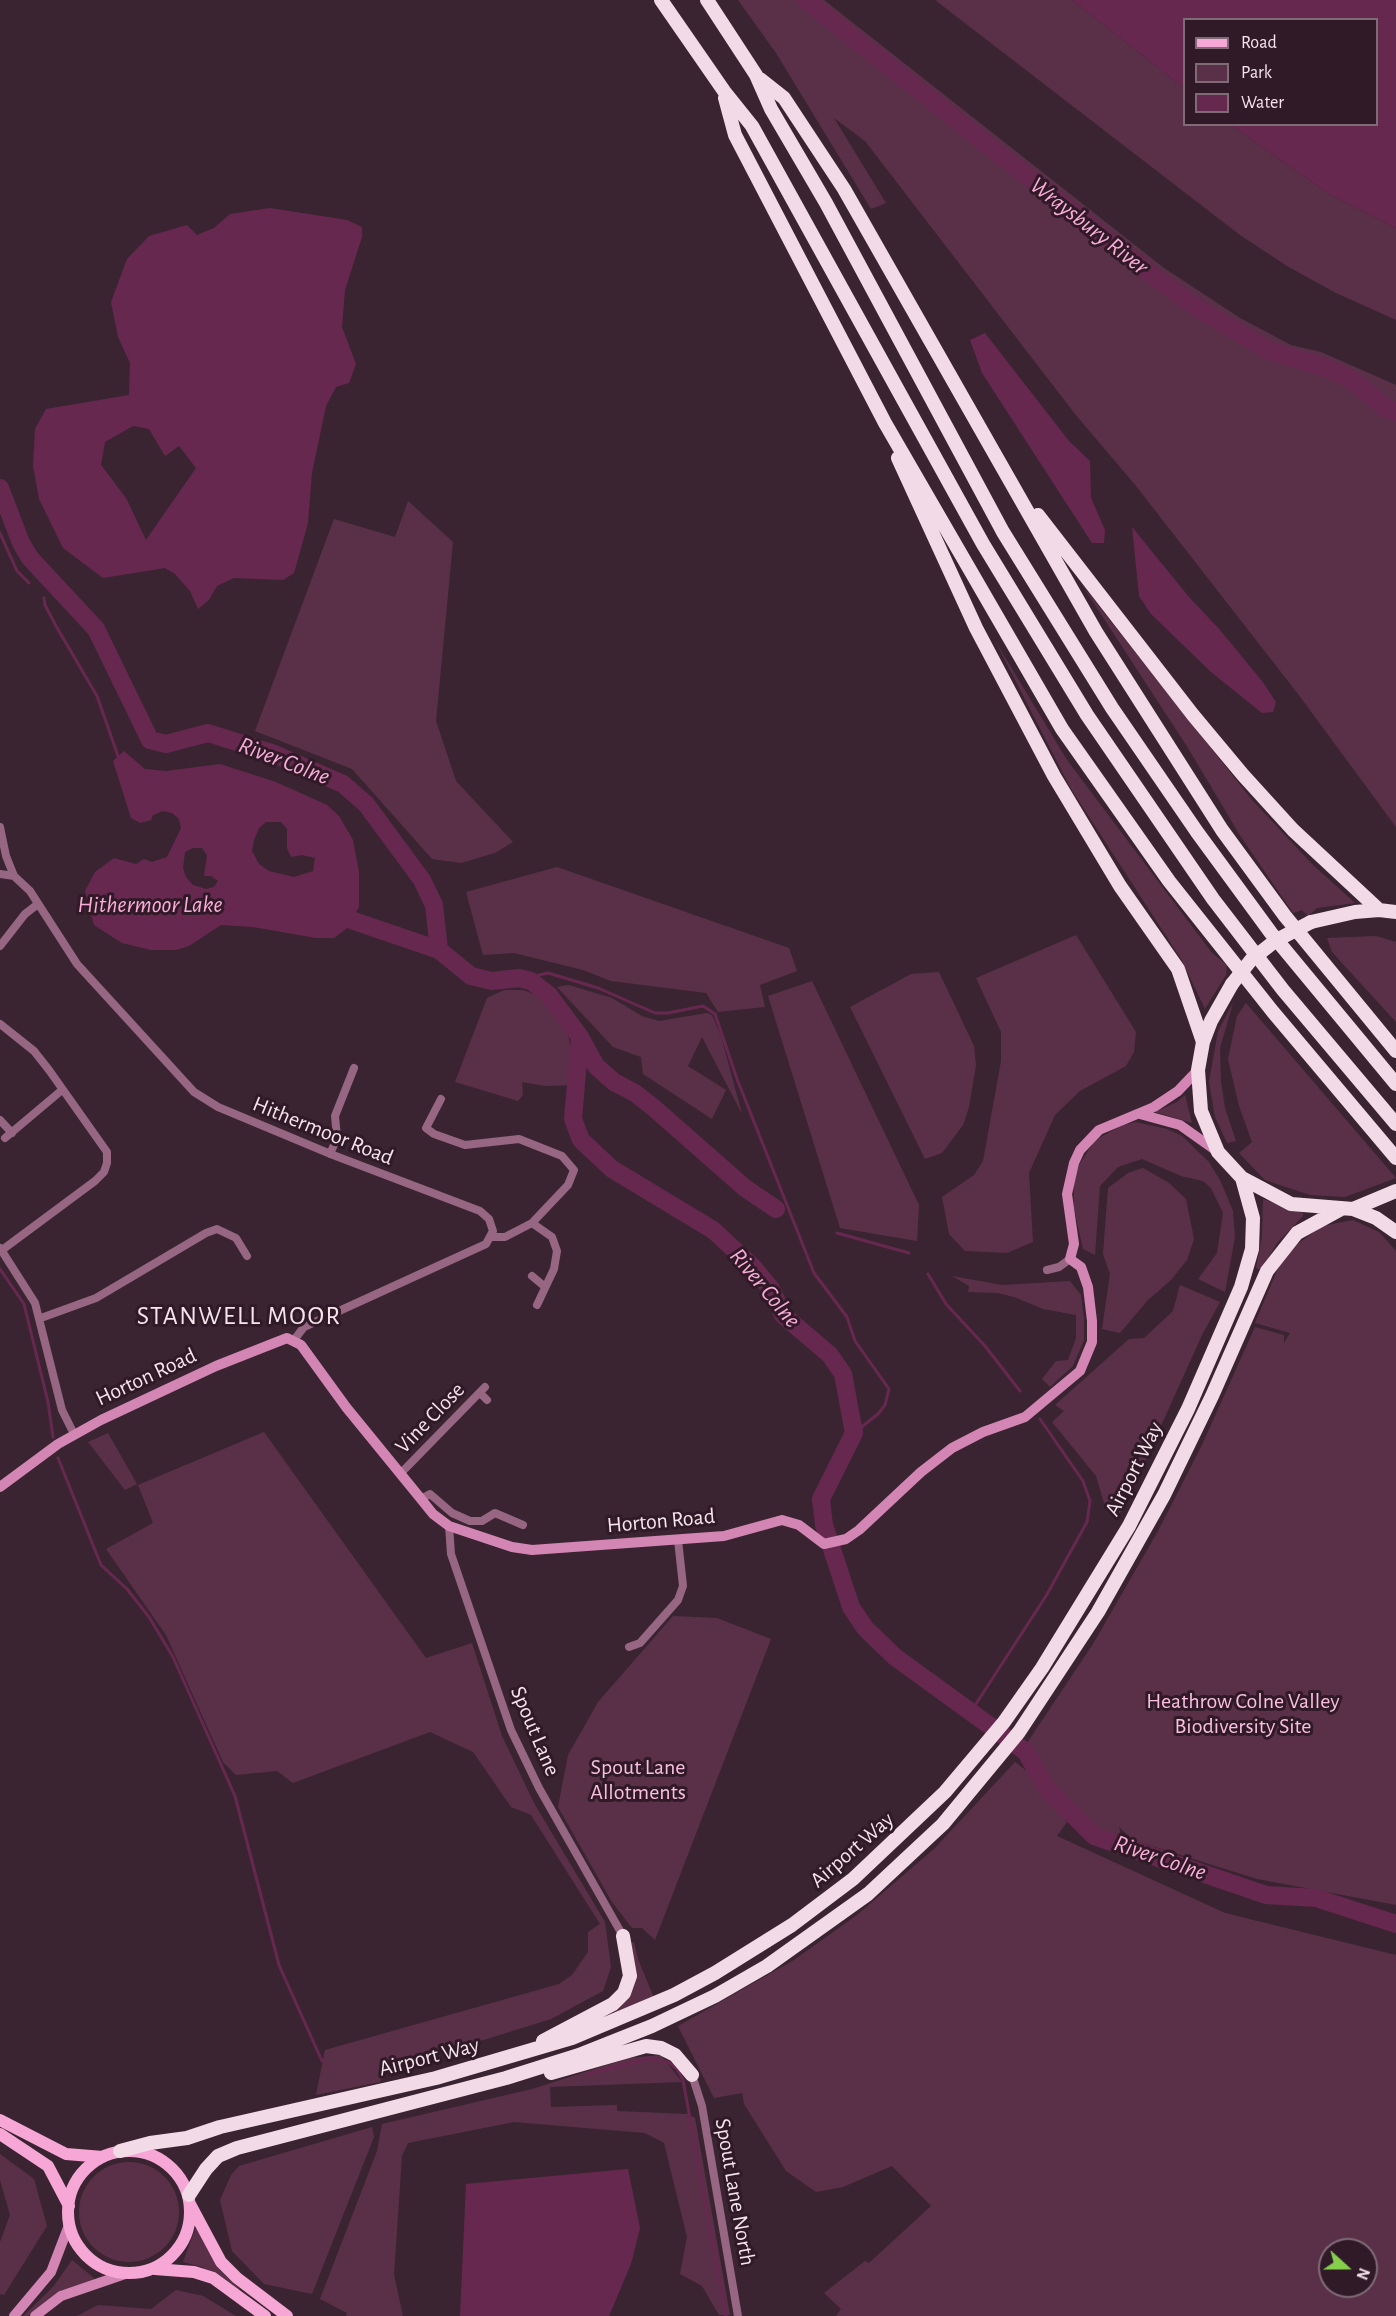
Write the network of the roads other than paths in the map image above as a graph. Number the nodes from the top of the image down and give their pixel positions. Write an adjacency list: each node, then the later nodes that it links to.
1 (661, 0): 4 (highway)
2 (707, 0): 3 (highway)
3 (756, 75): 6 (highway); 21 (highway)
4 (724, 91): 5 (highway); 26 (highway)
5 (885, 423): 17 (highway); 29 (highway)
6 (1017, 489): 13 (highway); 18 (highway)
7 (0, 827): 8 (street)
8 (6, 856): 9 (street); 11 (street)
9 (0, 866)
10 (0, 874): 11 (street)
11 (14, 876): 12 (street, Hithermoor Road)
12 (38, 904): 15 (street); 28 (street, Hithermoor Road)
13 (1379, 910): 14 (highway); 17 (highway, bridge)
14 (1396, 912)
15 (0, 946)
16 (0, 1024): 22 (street)
17 (1203, 1042): 20 (highway)
18 (1396, 1051)
19 (354, 1068): 28 (street)
20 (1198, 1070): 24 (street); 27 (highway)
21 (1396, 1084)
22 (62, 1090): 25 (street); 36 (street)
23 (441, 1099): 33 (street)
24 (1140, 1114): 27 (street); 38 (street)
25 (0, 1120)
26 (1396, 1124)
27 (1218, 1152): 30 (highway)
28 (330, 1154): 35 (street, Hithermoor Road)
29 (1396, 1158)
30 (1242, 1178): 32 (highway); 55 (highway, Airport Way)
31 (1396, 1191): 32 (highway, Airport Way)
32 (1347, 1209): 34 (highway); 57 (highway, Airport Way)
33 (532, 1223): 35 (street); 41 (street)
34 (1396, 1232)
35 (492, 1237): 44 (street)
36 (1, 1249): 43 (street)
37 (247, 1256): 43 (street)
38 (1070, 1259): 39 (street); 52 (street, Horton Road)
39 (1047, 1270)
40 (532, 1276): 41 (street)
41 (544, 1286): 42 (street)
42 (537, 1305)
43 (41, 1318): 46 (street)
44 (294, 1340): 46 (street, Horton Road); 47 (street, Horton Road)
45 (487, 1400): 47 (street, Vine Close)
46 (74, 1434): 48 (street, Horton Road)
47 (401, 1473): 49 (street, Horton Road)
48 (0, 1486)
49 (421, 1499): 50 (street); 51 (street, Horton Road)
50 (523, 1525)
51 (449, 1526): 52 (street, Horton Road); 54 (street, Spout Lane)
52 (678, 1540): 53 (street)
53 (629, 1647)
54 (623, 1936): 55 (highway)
55 (530, 2052): 60 (highway, Airport Way)
56 (692, 2075): 57 (highway); 71 (street, Spout Lane North)
57 (506, 2078): 62 (highway, Airport Way)
58 (0, 2120): 61 (main road)
59 (0, 2134): 63 (main road)
60 (120, 2151): 61 (main road); 62 (main road)
61 (104, 2157): 63 (main road)
62 (190, 2199): 65 (main road); 70 (main road)
63 (69, 2206): 64 (main road)
64 (69, 2225): 66 (main road); 67 (street)
65 (155, 2269): 66 (main road); 69 (main road)
66 (128, 2273): 68 (street)
67 (14, 2316)
68 (35, 2316)
69 (265, 2316)
70 (287, 2316)
71 (738, 2316)

